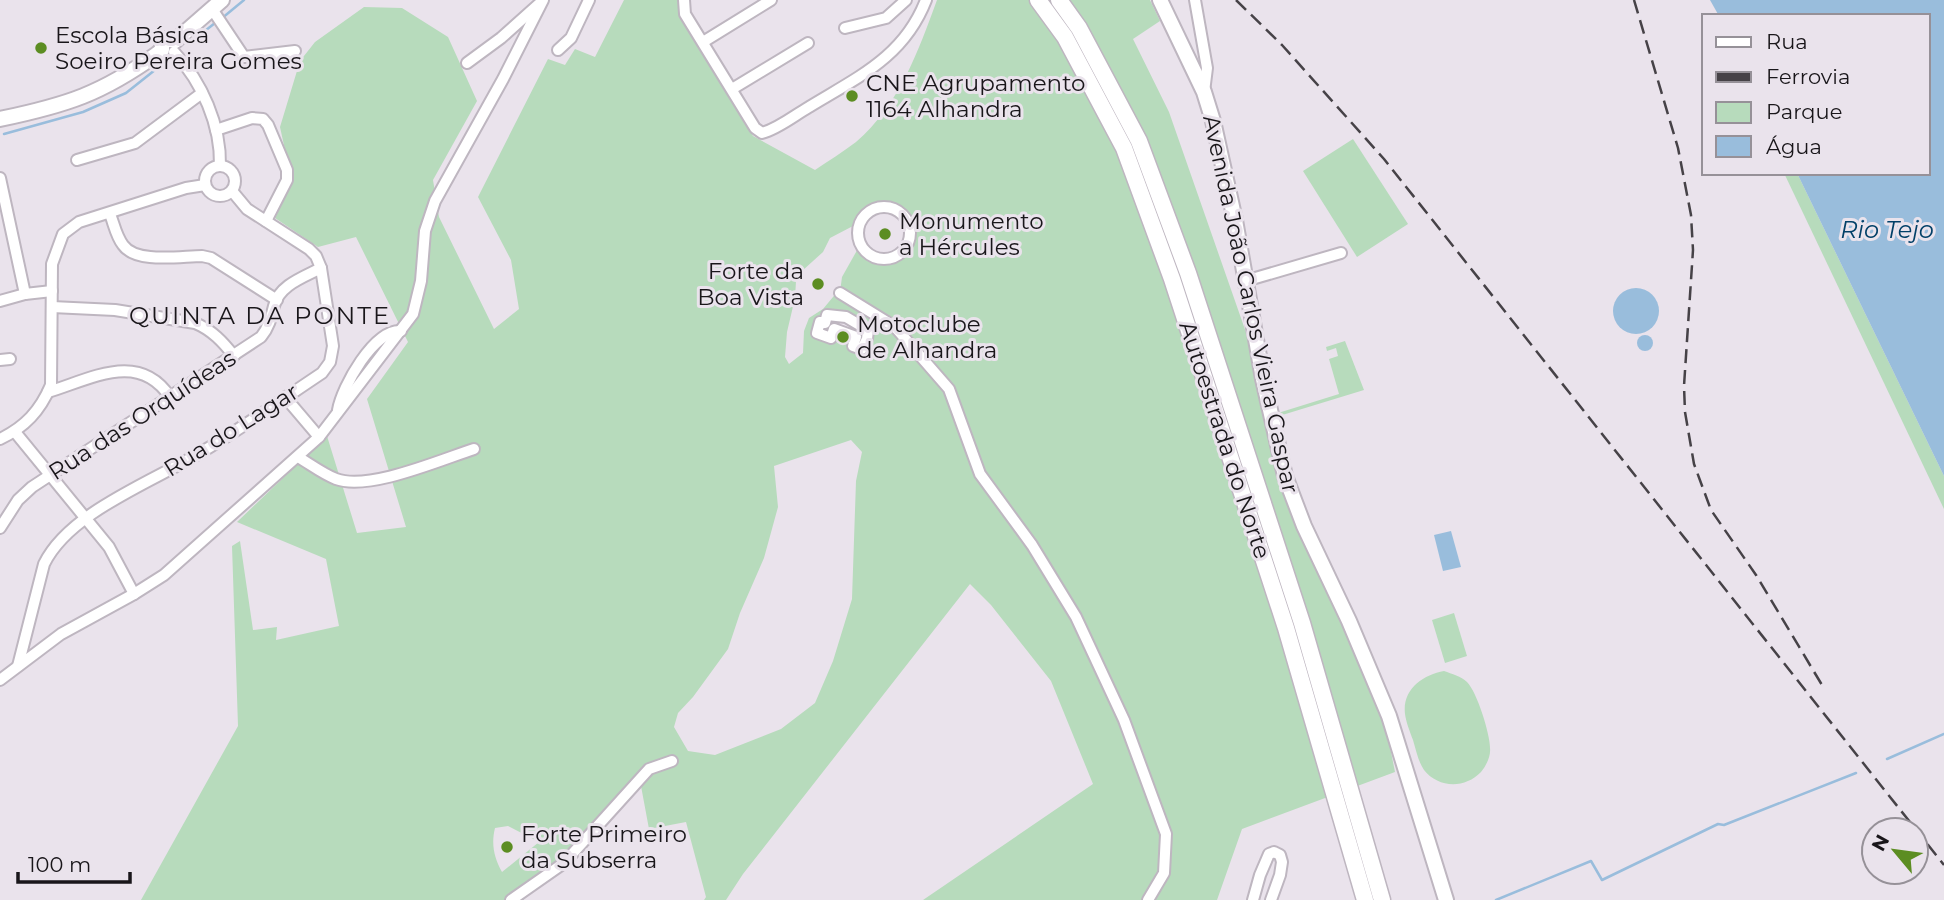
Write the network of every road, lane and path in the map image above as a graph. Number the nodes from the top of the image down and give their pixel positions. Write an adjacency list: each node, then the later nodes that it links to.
1 (589, 0): 16 (street)
2 (684, 0): 13 (street)
3 (771, 0): 13 (street)
4 (906, 0): 12 (street)
5 (926, 0): 19 (street)
6 (1038, 0): 64 (highway, Autoestrada do Norte)
7 (1059, 0): 65 (highway, Autoestrada do Norte)
8 (1195, 0): 20 (street)
9 (1162, 1): 20 (main road, Avenida João Carlos Vieira Gaspar)
10 (542, 2): 18 (street); 49 (street)
11 (219, 7): 15 (main road); 17 (street)
12 (845, 28)
13 (703, 42): 19 (street)
14 (808, 43): 19 (street)
15 (170, 48): 21 (street); 22 (main road)
16 (558, 50)
17 (295, 51)
18 (467, 63)
19 (732, 89)
20 (1204, 92): 36 (main road, Avenida João Carlos Vieira Gaspar)
21 (202, 93): 23 (street); 24 (street)
22 (0, 119)
23 (216, 130): 25 (street); 30 (street)
24 (77, 160)
25 (220, 166): 27 (street); 28 (street)
26 (0, 182): 31 (street)
27 (205, 185): 28 (street); 29 (street)
28 (232, 191): 30 (street)
29 (110, 214): 37 (street); 41 (street)
30 (266, 221): 35 (street)
31 (13, 239): 33 (street); 39 (street)
32 (858, 239): 32 (street)
33 (0, 243)
34 (1341, 253): 36 (street)
35 (321, 268): 41 (street, Rua das Orquídeas); 47 (street, Rua do Lagar)
36 (1245, 281): 66 (main road, Avenida João Carlos Vieira Gaspar)
37 (52, 291): 39 (street); 42 (street)
38 (840, 293): 61 (street)
39 (25, 294): 40 (street)
40 (0, 300)
41 (277, 300): 44 (street, Rua das Orquídeas)
42 (52, 307): 44 (street); 45 (street)
43 (853, 346): 43 (street)
44 (234, 356): 46 (street, Rua das Orquídeas)
45 (48, 392): 46 (street); 48 (street)
46 (170, 397): 53 (street, Rua das Orquídeas)
47 (285, 397): 49 (street); 54 (street, Rua do Lagar)
48 (15, 432): 50 (street); 53 (street)
49 (319, 437): 52 (street)
50 (0, 439)
51 (474, 449): 52 (street)
52 (298, 457): 56 (street)
53 (49, 475): 54 (street); 55 (street, Rua das Orquídeas)
54 (85, 518): 56 (street); 57 (street, Rua do Lagar)
55 (0, 528)
56 (134, 594): 57 (street)
57 (18, 666): 58 (street)
58 (0, 680)
59 (672, 761): 60 (street)
60 (512, 900)
61 (1148, 900)
62 (1253, 900): 63 (street)
63 (1271, 900)
64 (1365, 900)
65 (1382, 900)
66 (1446, 900)

